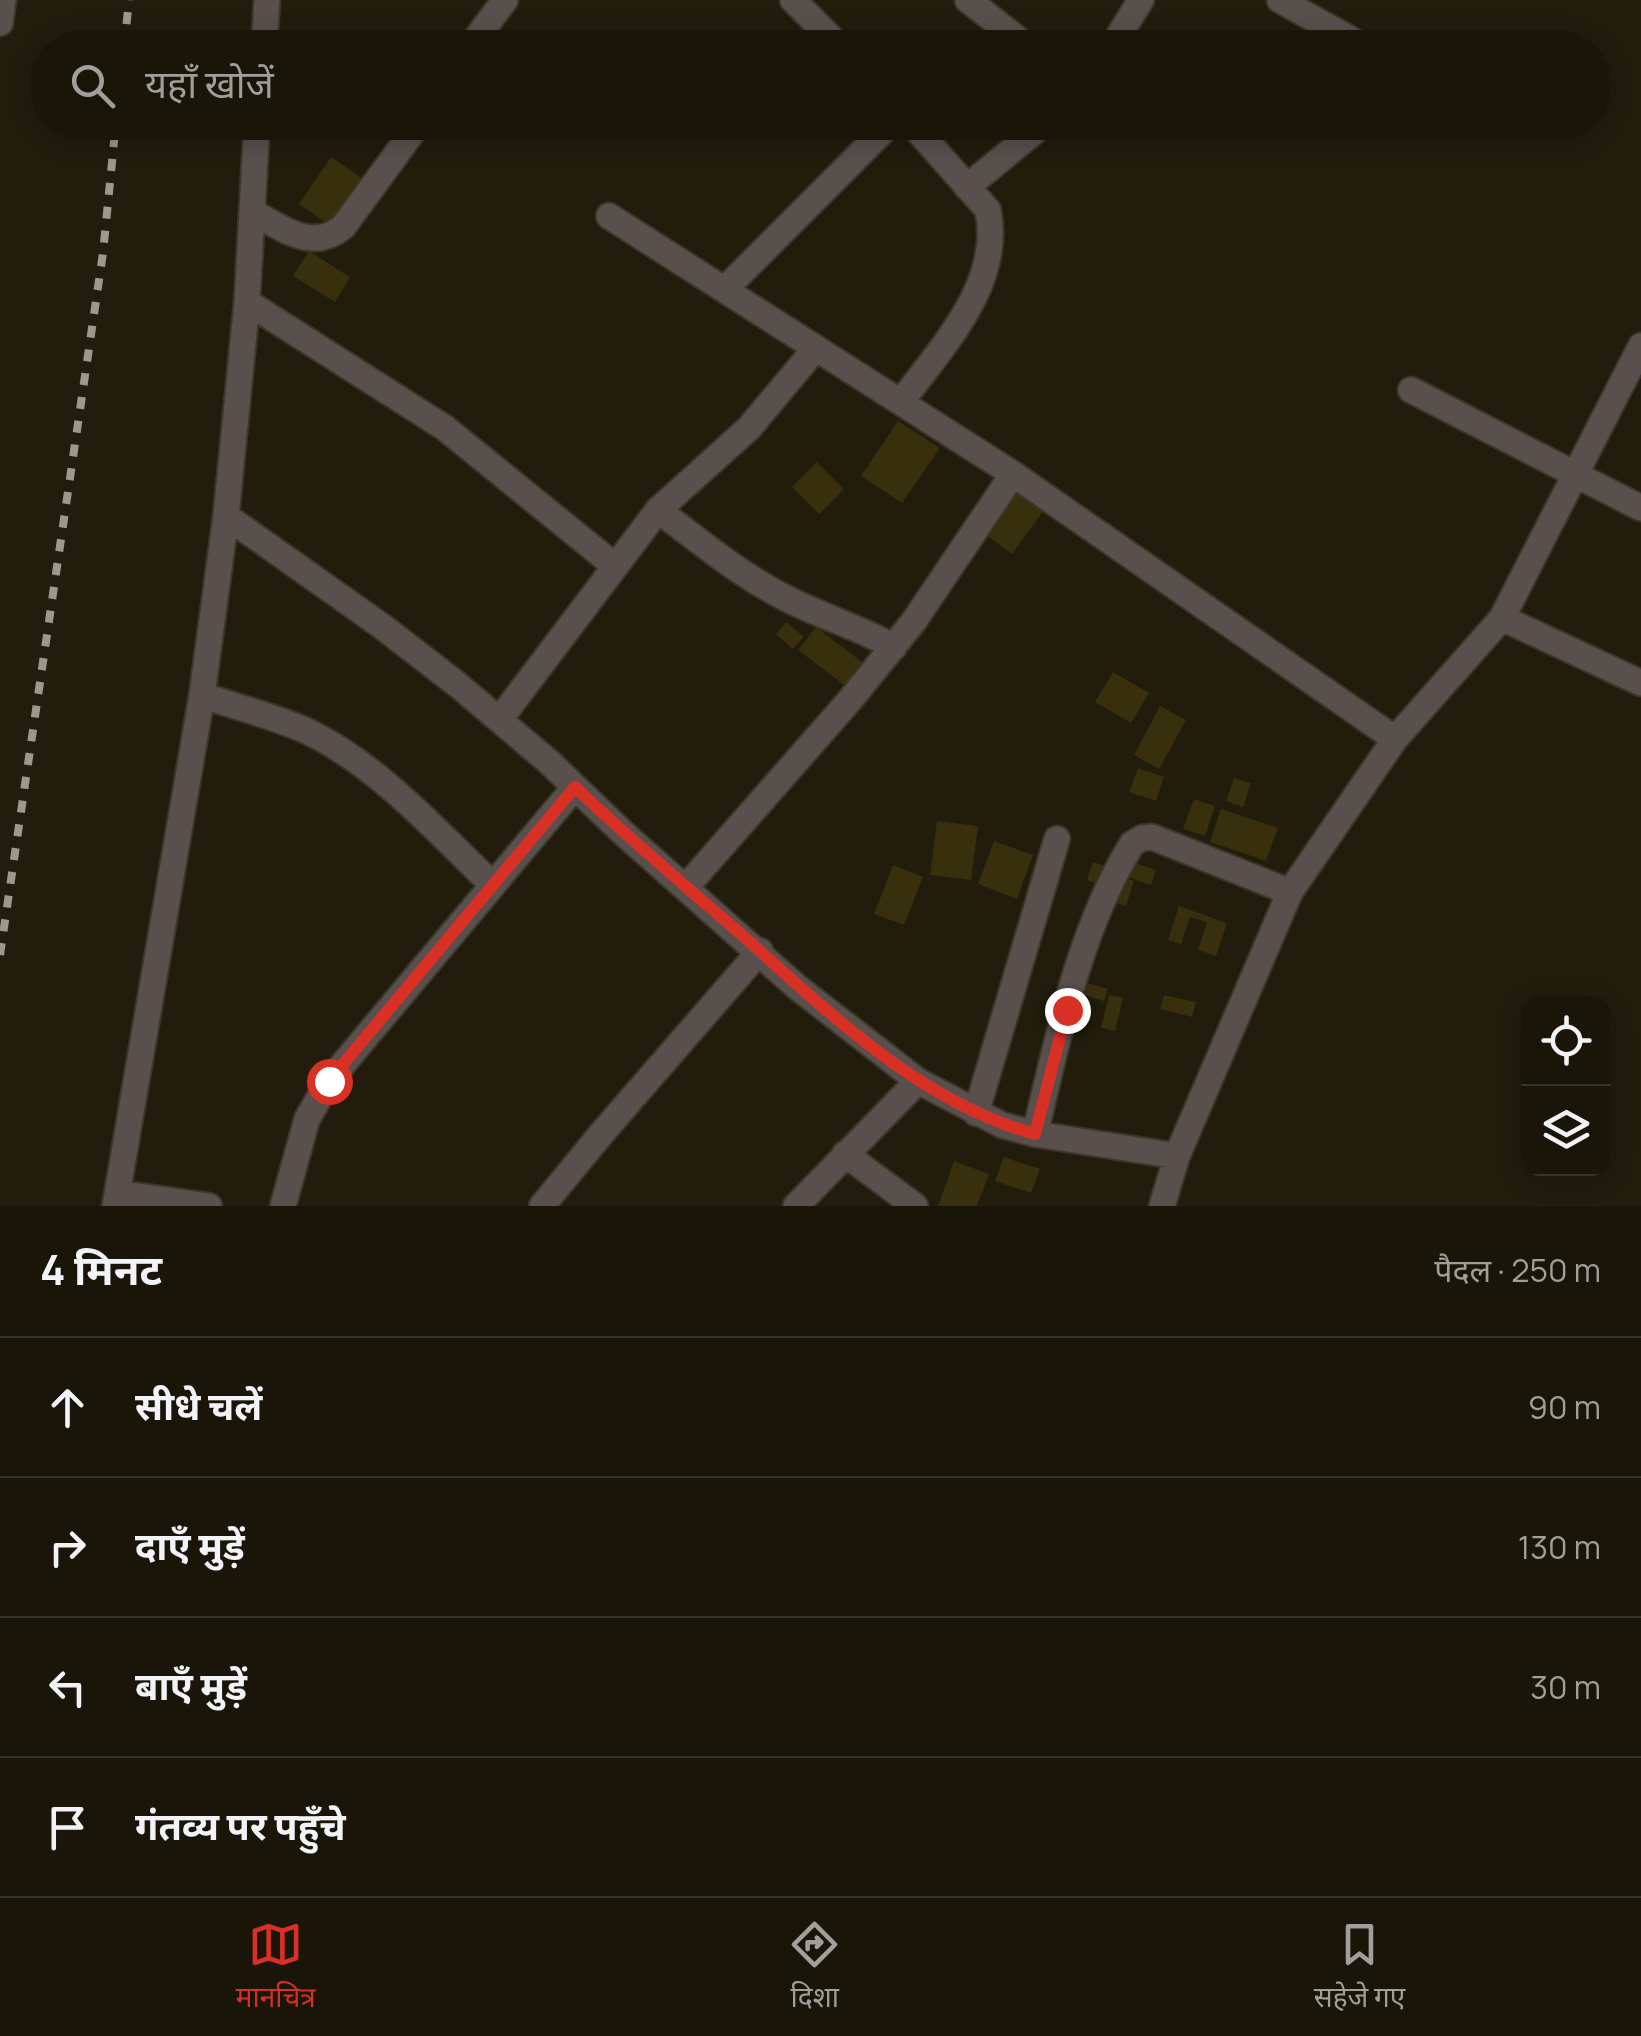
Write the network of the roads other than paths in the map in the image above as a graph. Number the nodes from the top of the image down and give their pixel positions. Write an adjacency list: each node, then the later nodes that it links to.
1 (3, 0): 8 (street)
2 (505, 0): 10 (street)
3 (792, 0): 11 (street)
4 (968, 0): 12 (street)
5 (1141, 0): 13 (street)
6 (1280, 0): 14 (street)
7 (274, 4): 9 (street)
8 (0, 23)
9 (268, 30)
10 (483, 30)
11 (823, 30)
12 (1006, 30)
13 (1122, 30)
14 (1334, 30)
15 (256, 140): 21 (street)
16 (407, 140): 21 (street)
17 (874, 140): 23 (street)
18 (926, 140): 20 (street)
19 (1024, 140): 20 (street)
20 (967, 187): 28 (street)
21 (254, 212): 24 (street)
22 (608, 216): 23 (street)
23 (725, 289): 26 (street)
24 (246, 302): 33 (street); 34 (street)
25 (1641, 346): 30 (street)
26 (816, 348): 28 (street); 32 (street)
27 (1411, 390): 30 (street)
28 (902, 401): 29 (street)
29 (1013, 474): 36 (street); 40 (street)
30 (1574, 475): 31 (street); 35 (street)
31 (1641, 508)
32 (658, 510): 34 (street); 36 (street)
33 (226, 516): 38 (street); 39 (street)
34 (615, 566): 39 (street)
35 (1502, 618): 37 (street); 40 (street)
36 (894, 646): 44 (street)
37 (1641, 683)
38 (202, 696): 43 (street); 52 (street)
39 (500, 720): 41 (street)
40 (1396, 739): 45 (street)
41 (575, 787): 43 (street); 44 (street)
42 (1057, 839): 48 (street)
43 (493, 885): 54 (street)
44 (686, 887): 46 (street)
45 (1290, 892): 49 (street); 51 (street)
46 (760, 951): 47 (street); 55 (street)
47 (918, 1081): 48 (street); 50 (street)
48 (976, 1113): 49 (street)
49 (1035, 1134): 51 (street)
50 (845, 1154): 56 (street); 57 (street)
51 (1177, 1156): 58 (street)
52 (116, 1199): 53 (street)
53 (209, 1206)
54 (283, 1206)
55 (542, 1206)
56 (796, 1206)
57 (915, 1206)
58 (1162, 1206)

